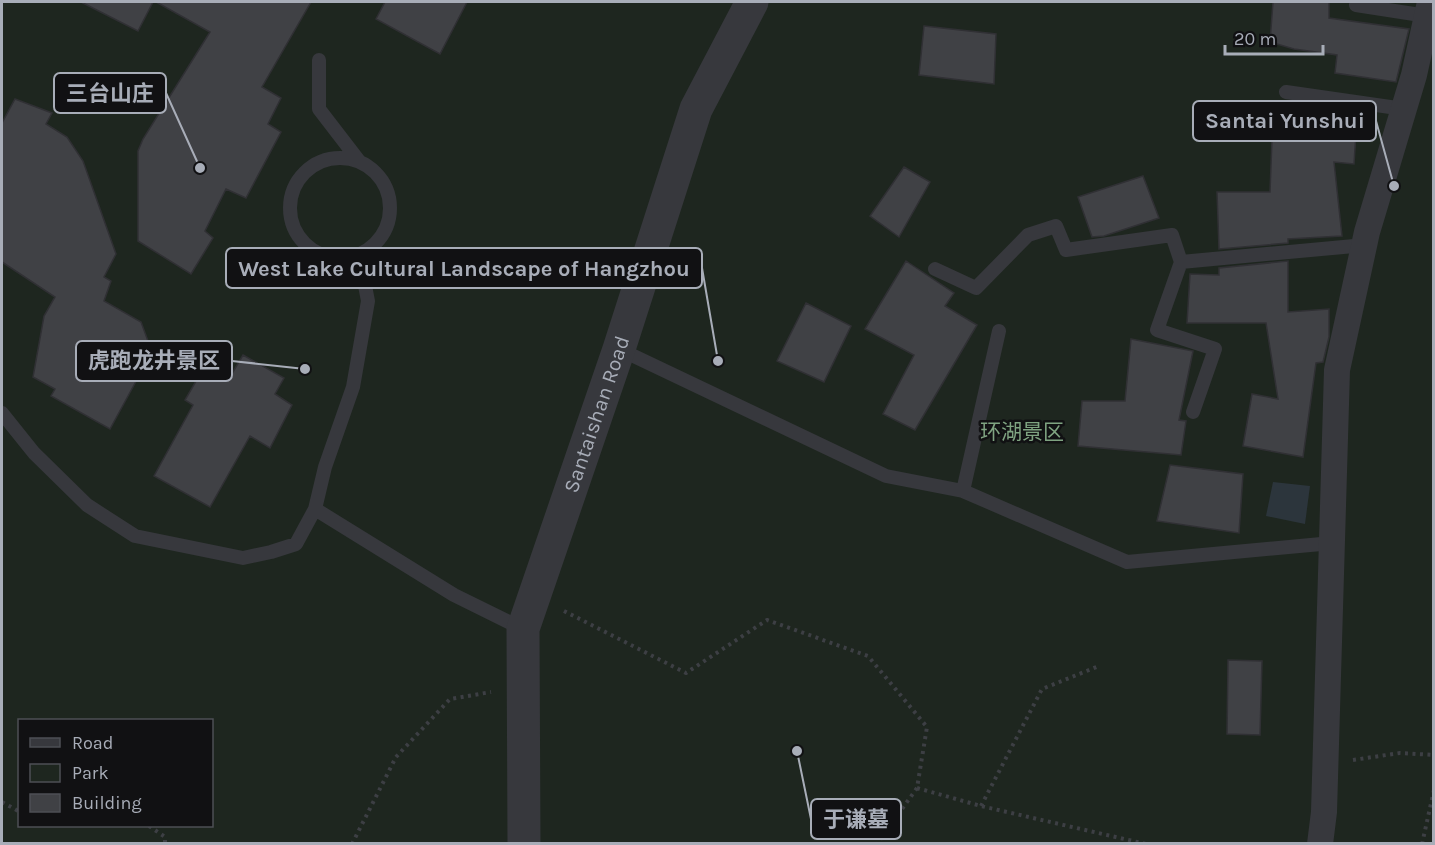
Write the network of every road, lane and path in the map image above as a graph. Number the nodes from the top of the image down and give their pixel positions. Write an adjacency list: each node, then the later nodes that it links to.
1 (752, 2): 13 (street, Santaishan Road)
2 (1356, 5): 3 (lane)
3 (1429, 8): 6 (street)
4 (318, 60): 7 (lane)
5 (1286, 92): 6 (lane)
6 (1404, 109): 8 (street)
7 (359, 161): 9 (lane); 9 (lane)
8 (1365, 245): 10 (lane); 18 (street)
9 (359, 255): 17 (lane)
10 (1181, 262): 11 (lane); 14 (lane)
11 (935, 269)
12 (999, 332): 16 (lane)
13 (619, 349): 16 (lane); 19 (street, Santaishan Road)
14 (1193, 412)
15 (2, 413): 17 (lane)
16 (963, 491): 18 (lane)
17 (315, 509): 20 (lane)
18 (1332, 543): 24 (street)
19 (534, 596): 20 (street, Santaishan Road); 25 (path)
20 (523, 629): 22 (street, Santaishan Road)
21 (1099, 666): 28 (path)
22 (523, 687): 32 (path); 33 (street, Santaishan Road)
23 (1434, 755): 24 (path)
24 (1326, 764): 36 (street)
25 (917, 788): 28 (path); 34 (path)
26 (1434, 790): 37 (path)
27 (2, 802): 29 (path)
28 (981, 806): 35 (path)
29 (18, 811)
30 (152, 827): 31 (path)
31 (165, 843)
32 (352, 843)
33 (524, 843)
34 (877, 843)
35 (1146, 843)
36 (1320, 843)
37 (1422, 843)

